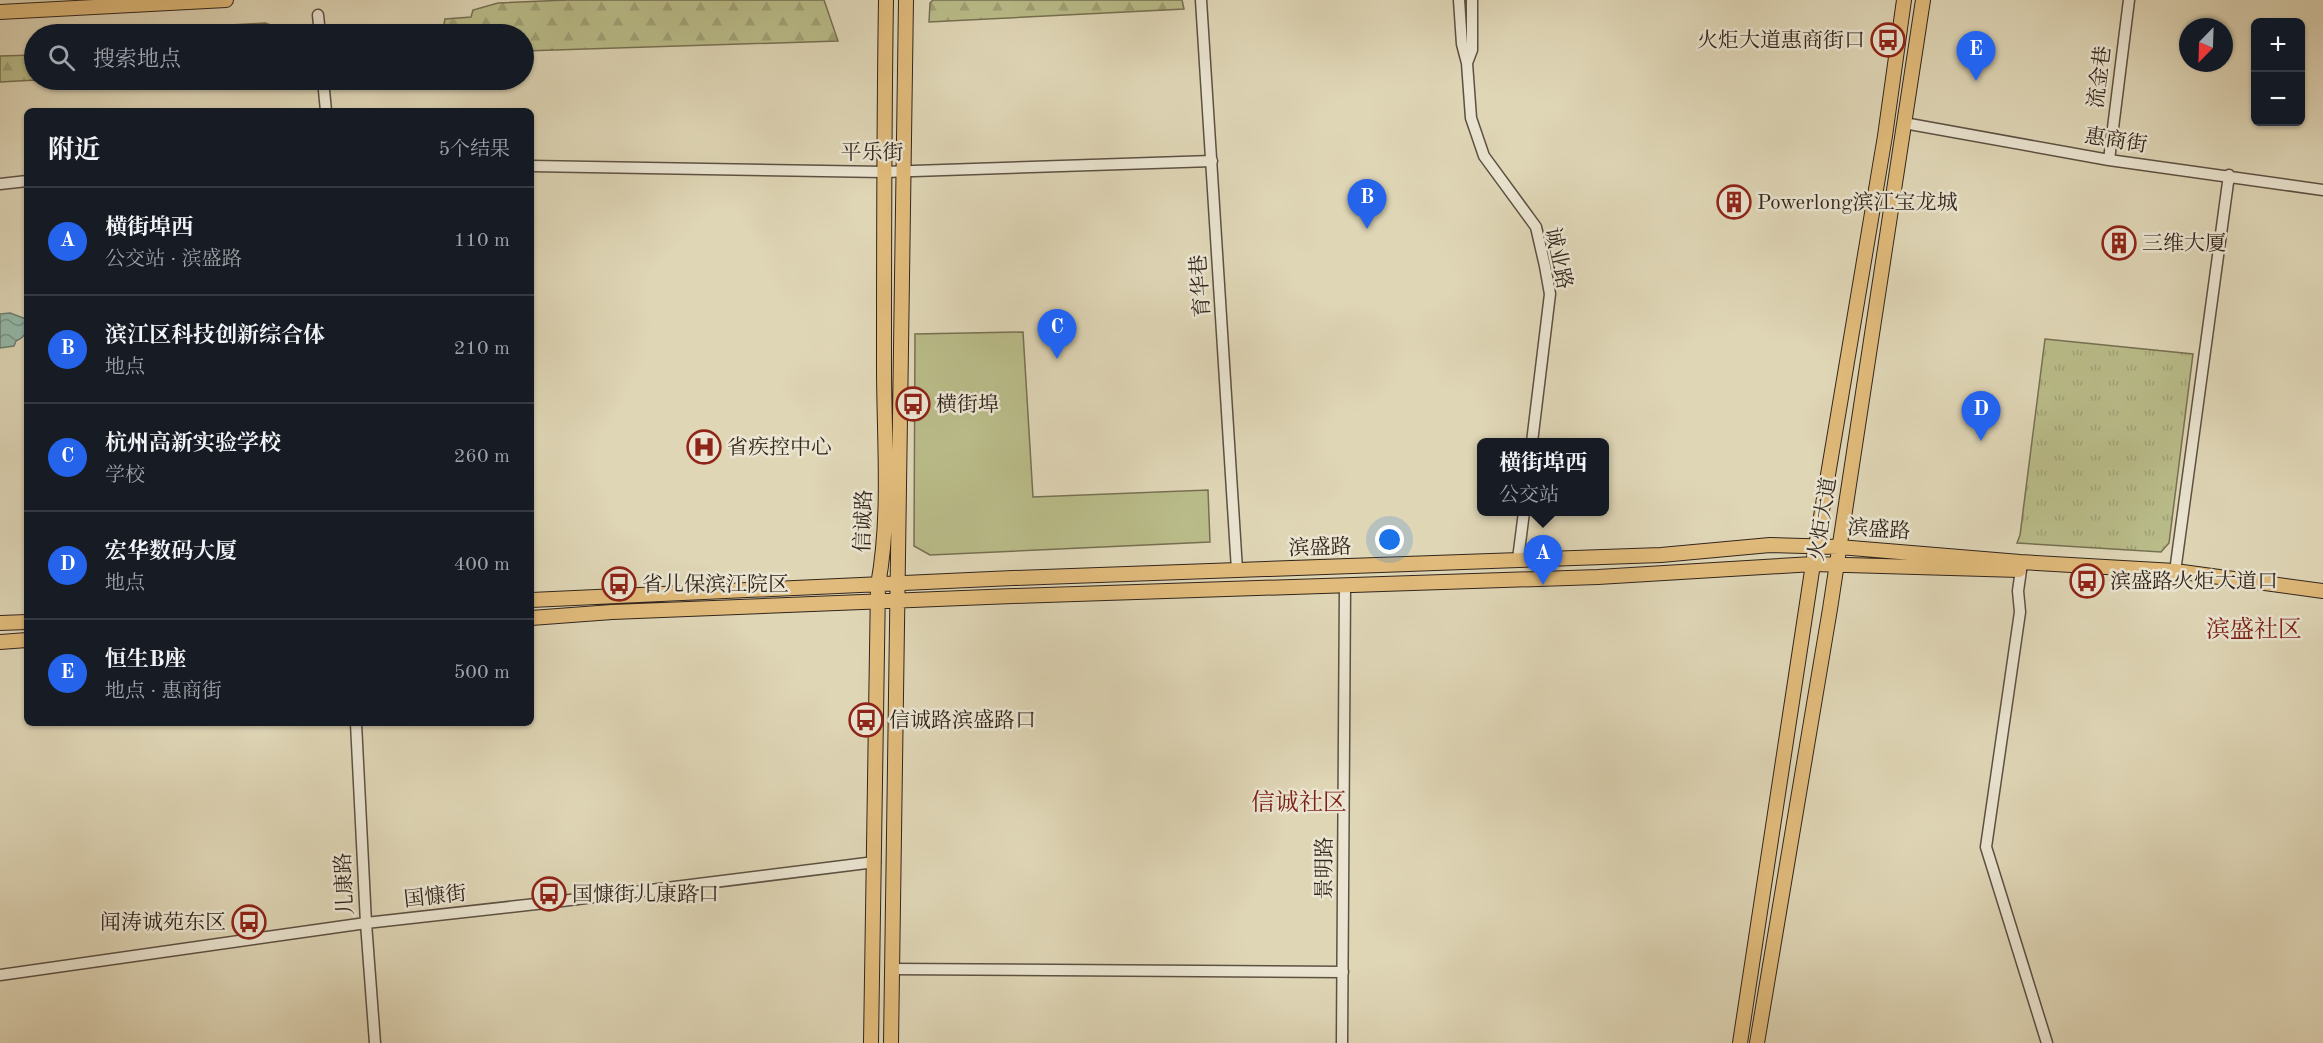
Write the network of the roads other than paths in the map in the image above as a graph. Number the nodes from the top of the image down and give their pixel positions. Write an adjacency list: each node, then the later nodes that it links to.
1 (226, 0): 10 (main road)
2 (886, 0): 20 (main road, 信诚路)
3 (906, 0): 21 (main road, 信诚路)
4 (1201, 0): 18 (street, 育华巷)
5 (1459, 0): 13 (street, 诚业路)
6 (1472, 0): 13 (street, 诚业路)
7 (1904, 0): 28 (main road, 火炬大道)
8 (1923, 0): 16 (main road, 火炬大道)
9 (2129, 0): 17 (street, 流金巷)
10 (0, 12)
11 (318, 15): 12 (street)
12 (319, 24)
13 (1467, 63): 26 (street, 诚业路)
14 (324, 90): 15 (street)
15 (326, 108)
16 (1904, 123): 17 (street, 惠商街); 29 (main road, 火炬大道)
17 (2109, 160): 22 (street, 惠商街)
18 (1212, 161): 21 (street, 平乐街); 33 (street, 育华巷)
19 (534, 166): 20 (street, 平乐街)
20 (884, 172): 21 (street, 平乐街); 37 (main road, 信诚路)
21 (905, 172): 36 (main road, 信诚路)
22 (2229, 175): 25 (street, 惠商街); 35 (street)
23 (24, 181): 24 (street)
24 (0, 184)
25 (2323, 190)
26 (1532, 438)
27 (1523, 516): 30 (street)
28 (1816, 546): 29 (main road, 滨盛路); 30 (main road, 滨盛路); 31 (main road, 火炬大道)
29 (1839, 547): 32 (main road, 火炬大道); 35 (main road, 滨盛路)
30 (1518, 559): 33 (main road, 滨盛路)
31 (1813, 564): 32 (main road, 滨盛路); 38 (main road, 滨盛路); 59 (main road, 火炬大道)
32 (1836, 564): 34 (main road, 滨盛路); 60 (main road, 火炬大道)
33 (1237, 570): 36 (main road, 滨盛路)
34 (2021, 570): 35 (main road, 滨盛路); 61 (street)
35 (2174, 575): 39 (main road, 滨盛路); 40 (main road, 滨盛路)
36 (898, 584): 37 (main road, 滨盛路); 42 (main road, 信诚路)
37 (878, 585): 41 (main road, 滨盛路); 43 (main road, 信诚路)
38 (1345, 585): 42 (main road, 滨盛路); 53 (street, 景明路)
39 (2323, 591)
40 (2323, 597)
41 (534, 600)
42 (897, 602): 43 (main road, 滨盛路); 52 (main road, 信诚路)
43 (878, 603): 44 (main road, 滨盛路); 50 (main road, 信诚路)
44 (534, 618)
45 (24, 622): 46 (main road)
46 (0, 623)
47 (24, 640): 48 (main road)
48 (0, 642)
49 (356, 726): 51 (street, 儿康路)
50 (875, 862): 51 (street, 国慷街); 56 (main road, 信诚路)
51 (366, 923): 54 (street, 国慷街); 55 (street, 儿康路)
52 (891, 969): 53 (street); 57 (main road, 信诚路)
53 (1343, 972): 58 (street, 景明路)
54 (0, 975)
55 (375, 1043)
56 (871, 1043)
57 (891, 1043)
58 (1342, 1043)
59 (1740, 1043)
60 (1757, 1043)
61 (2047, 1043)

